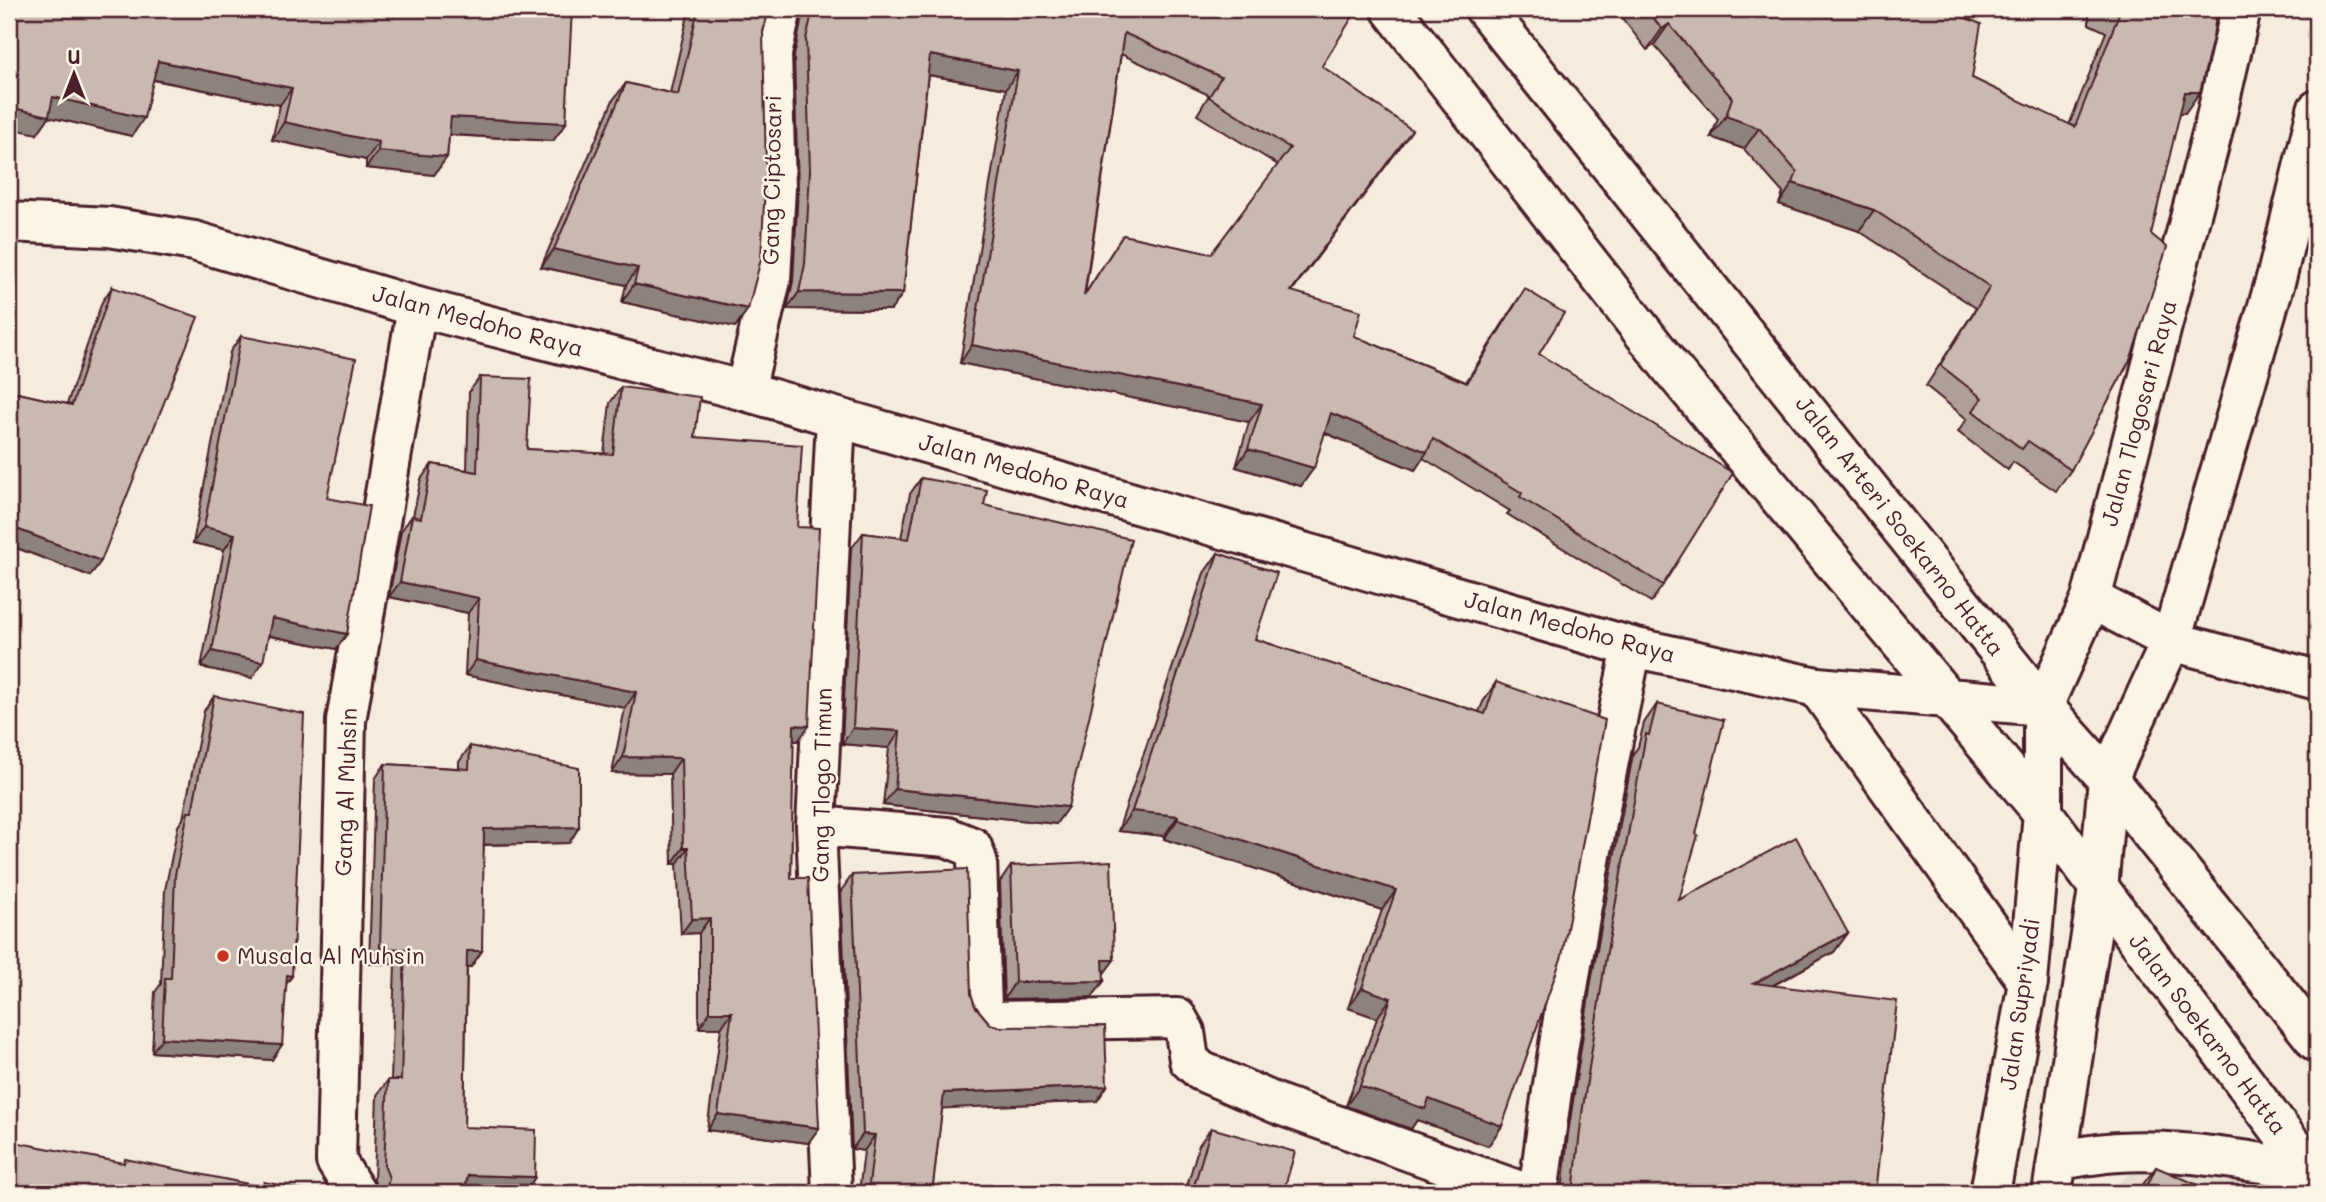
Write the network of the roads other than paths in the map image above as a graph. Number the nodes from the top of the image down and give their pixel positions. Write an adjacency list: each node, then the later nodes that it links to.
1 (782, 9): 8 (street, Gang Ciptosari)
2 (1391, 9): 15 (street)
3 (1485, 9): 16 (street, Jalan Arteri Soekarno Hatta)
4 (2241, 9): 10 (street, Jalan Tlogosari Raya)
5 (2317, 110): 11 (street)
6 (9, 222): 7 (street, Jalan Medoho Raya)
7 (417, 307): 8 (street, Jalan Medoho Raya); 25 (street, Gang Al Muhsin)
8 (745, 391): 9 (street, Jalan Medoho Raya)
9 (836, 418): 12 (street, Jalan Medoho Raya); 19 (street, Gang Tlogo Timun)
10 (2091, 599): 11 (street); 16 (street, Jalan Tlogosari Raya)
11 (2171, 641): 13 (street); 17 (street)
12 (1632, 647): 14 (street, Jalan Medoho Raya); 19 (street)
13 (2317, 680)
14 (1817, 687): 15 (street, Jalan Medoho Raya); 21 (street)
15 (1944, 697): 16 (street, Jalan Medoho Raya); 18 (street)
16 (2043, 706): 17 (street, Jalan Arteri Soekarno Hatta); 18 (street, Jalan Tlogosari Raya)
17 (2108, 779): 20 (street); 22 (street, Jalan Arteri Soekarno Hatta)
18 (2043, 813): 20 (street); 21 (street, Jalan Supriyadi)
19 (816, 826): 26 (street, Gang Tlogo Timun)
20 (2098, 889): 23 (street, Jalan Soekarno Hatta); 24 (street)
21 (2028, 982): 27 (street, Jalan Supriyadi)
22 (2317, 1042)
23 (2313, 1174): 24 (street)
24 (2056, 1177)
25 (356, 1193)
26 (832, 1193)
27 (1990, 1193)

